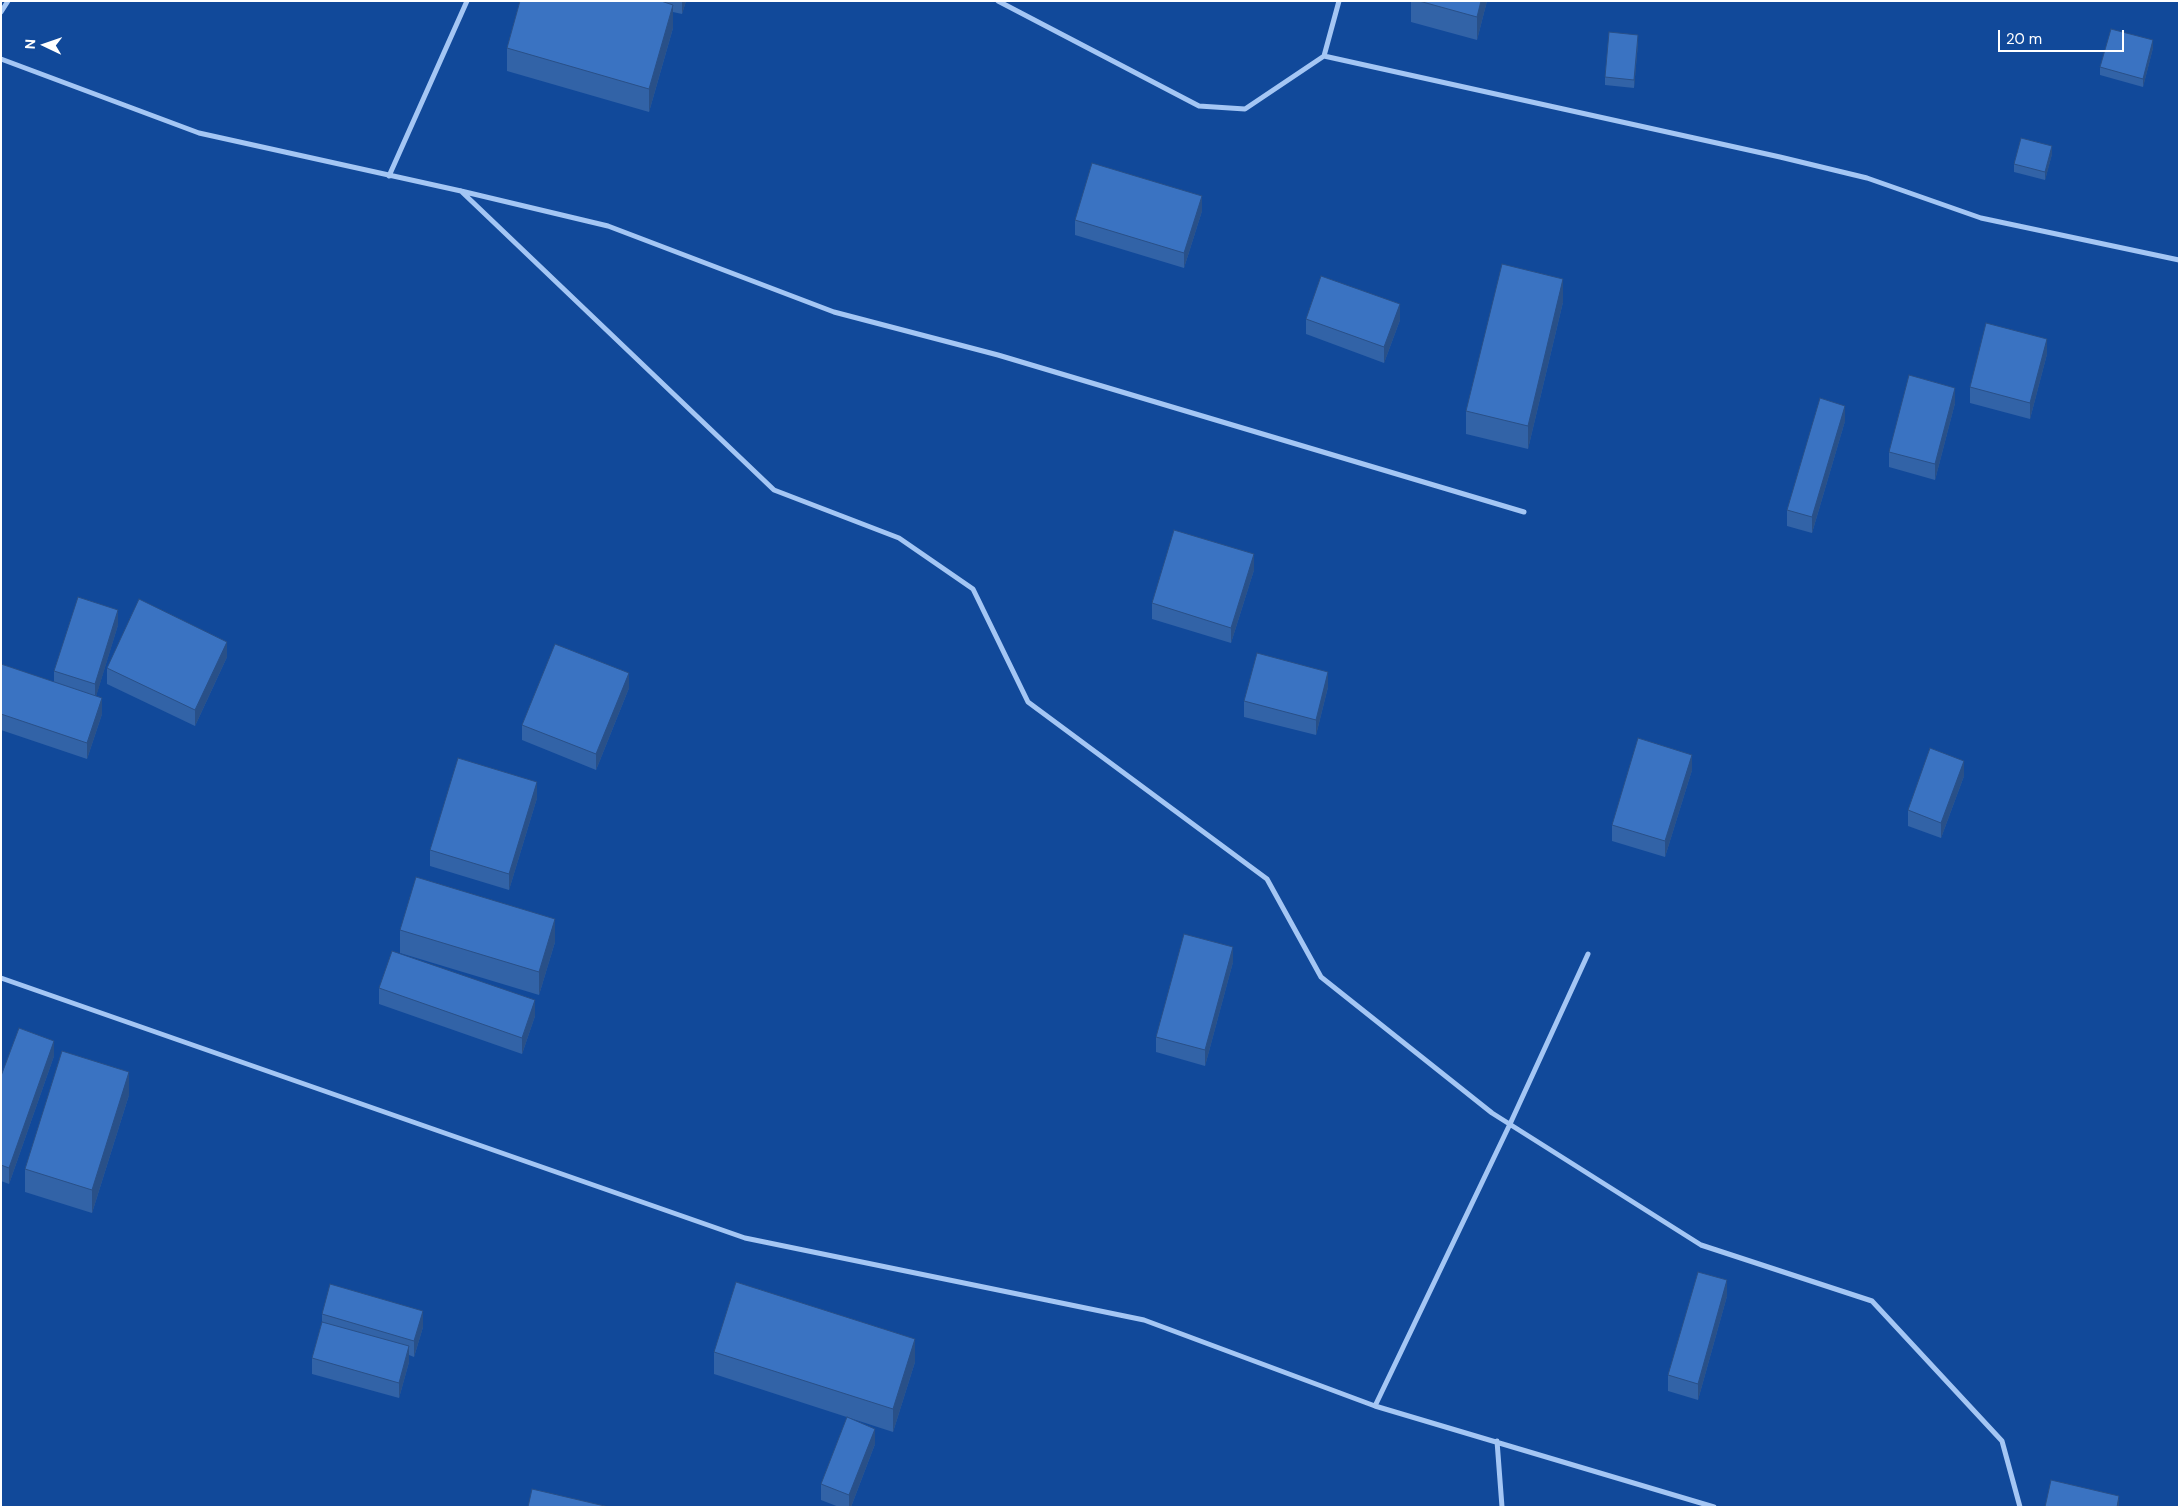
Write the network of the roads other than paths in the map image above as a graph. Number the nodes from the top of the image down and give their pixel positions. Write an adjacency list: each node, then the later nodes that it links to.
1 (8, 1): 5 (street)
2 (467, 1): 8 (street)
3 (998, 1): 6 (street)
4 (1339, 1): 6 (street)
5 (1, 12)
6 (1324, 56): 10 (street)
7 (1, 59): 8 (street)
8 (389, 176): 9 (street)
9 (461, 191): 11 (street); 14 (street)
10 (2179, 260)
11 (1524, 512)
12 (1588, 954): 14 (street)
13 (1, 978): 15 (street)
14 (1510, 1124): 15 (street); 19 (street)
15 (1375, 1406): 16 (street)
16 (1497, 1441): 17 (street); 18 (street)
17 (1502, 1507)
18 (1714, 1507)
19 (2020, 1507)

